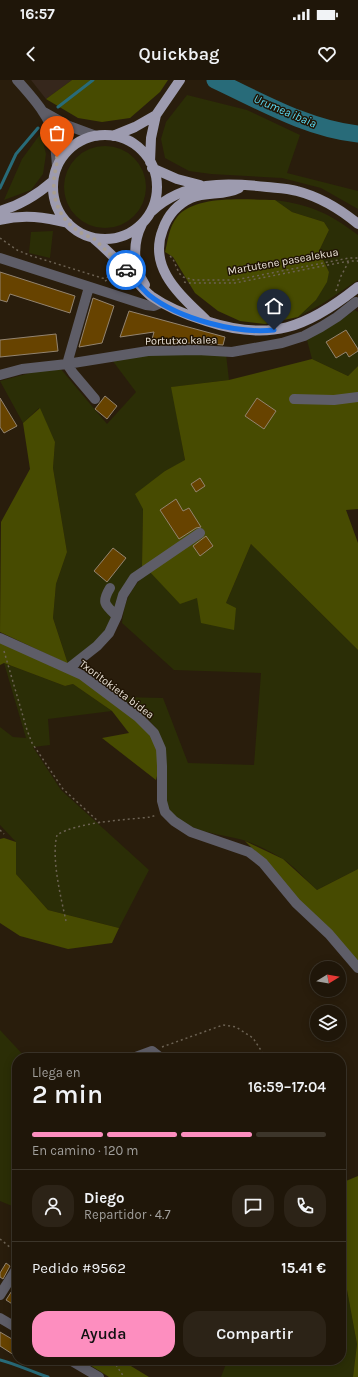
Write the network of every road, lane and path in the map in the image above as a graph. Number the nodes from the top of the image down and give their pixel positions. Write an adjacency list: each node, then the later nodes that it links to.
1 (17, 80): 3 (street)
2 (180, 80): 4 (main road)
3 (44, 112): 5 (street); 8 (street)
4 (156, 115): 6 (main road); 7 (main road)
5 (96, 136): 6 (main road); 8 (main road)
6 (112, 136): 7 (main road)
7 (151, 165): 11 (main road); 13 (main road)
8 (57, 167): 9 (main road)
9 (54, 181): 12 (main road); 16 (main road)
10 (246, 185): 11 (main road); 17 (main road); 20 (main road)
11 (204, 186): 13 (main road)
12 (0, 211)
13 (150, 212): 15 (main road)
14 (0, 220): 16 (main road)
15 (143, 222): 19 (main road); 30 (main road)
16 (68, 223): 19 (main road)
17 (358, 224)
18 (0, 238): 25 (path)
19 (93, 238): 25 (main road)
20 (159, 255): 22 (path); 33 (main road)
21 (0, 258): 27 (street)
22 (358, 258)
23 (349, 261): 24 (path, Martutene pasealekua); 26 (path, Martutene pasealekua); 32 (path)
24 (358, 261)
25 (120, 263): 27 (path); 30 (main road)
26 (181, 280)
27 (88, 282): 30 (street); 34 (street)
28 (358, 287): 29 (main road)
29 (349, 294): 31 (street); 32 (main road)
30 (160, 302): 33 (main road)
31 (357, 303): 34 (street, Portutxo kalea)
32 (330, 307): 33 (main road)
33 (209, 322)
34 (67, 364): 35 (street, Portutxo kalea); 37 (street)
35 (0, 375)
36 (358, 397): 38 (street)
37 (95, 399)
38 (294, 399)
39 (200, 533): 41 (street)
40 (110, 588): 41 (street)
41 (117, 616): 43 (street)
42 (1, 642): 43 (street, Txoritokieta bidea); 45 (path)
43 (69, 668): 44 (street, Txoritokieta bidea)
44 (165, 812): 45 (path); 49 (street)
45 (100, 823): 48 (path)
46 (0, 830): 47 (path)
47 (4, 834)
48 (66, 921)
49 (358, 968)
50 (152, 1051): 51 (street); 52 (street); 53 (path)
51 (147, 1053)
52 (155, 1053)
53 (263, 1053)
54 (0, 1239): 55 (path)
55 (12, 1249)
56 (12, 1276): 57 (street)
57 (0, 1295)
58 (0, 1318): 59 (street)
59 (12, 1325)
60 (79, 1365): 62 (street)
61 (116, 1365): 63 (path)
62 (99, 1377)
63 (124, 1377)

